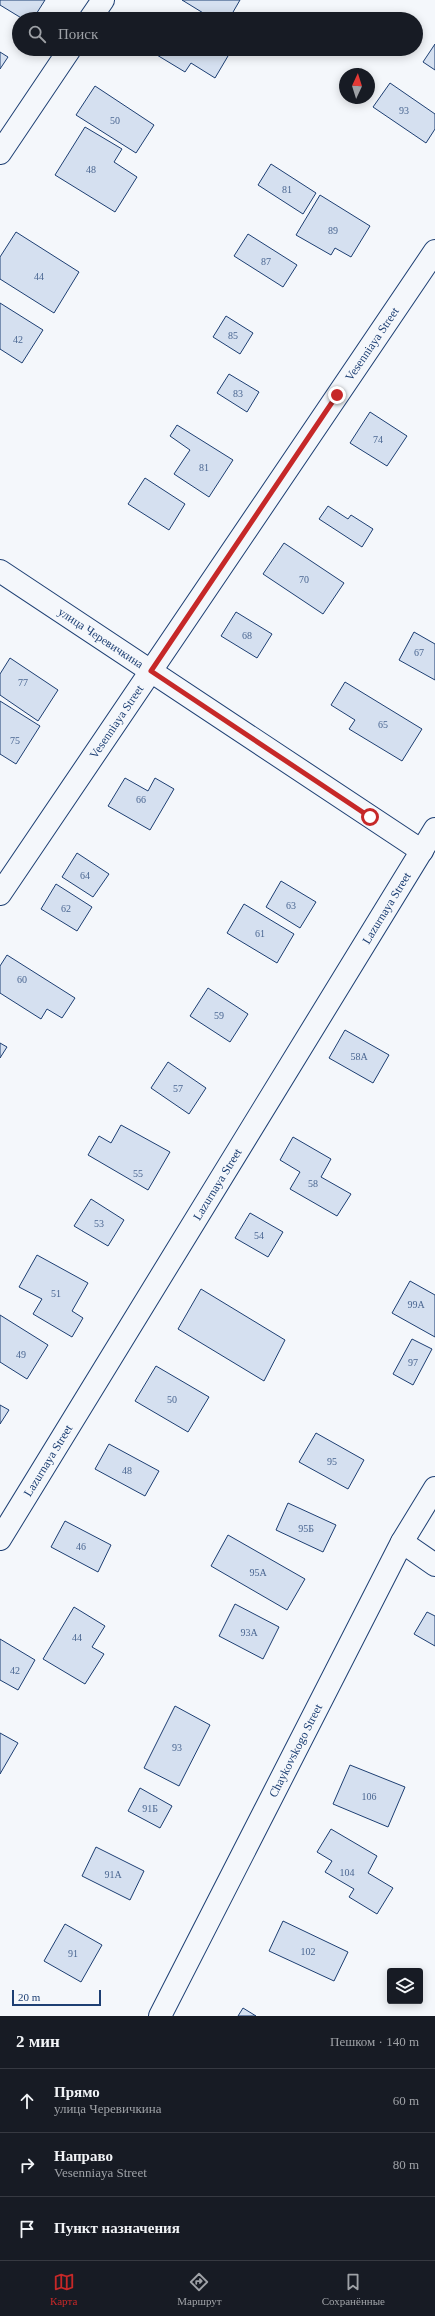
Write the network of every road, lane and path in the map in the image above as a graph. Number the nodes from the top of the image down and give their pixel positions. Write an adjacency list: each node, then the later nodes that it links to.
1 (103, 0): 2 (street)
2 (95, 12)
3 (65, 56): 4 (street)
4 (0, 154)
5 (435, 251): 7 (street, Vesenniaya Street)
6 (0, 571): 7 (street, улица Черевичкина)
7 (151, 671): 9 (street, улица Черевичкина); 10 (street, Vesenniaya Street)
8 (435, 829): 9 (street, Lazurnaya Street)
9 (422, 851): 12 (street, Lazurnaya Street)
10 (0, 894)
11 (435, 1488): 13 (street, Chaykovskogo Street)
12 (0, 1539)
13 (402, 1542): 14 (street); 15 (street, Chaykovskogo Street)
14 (435, 1565)
15 (160, 2016)

